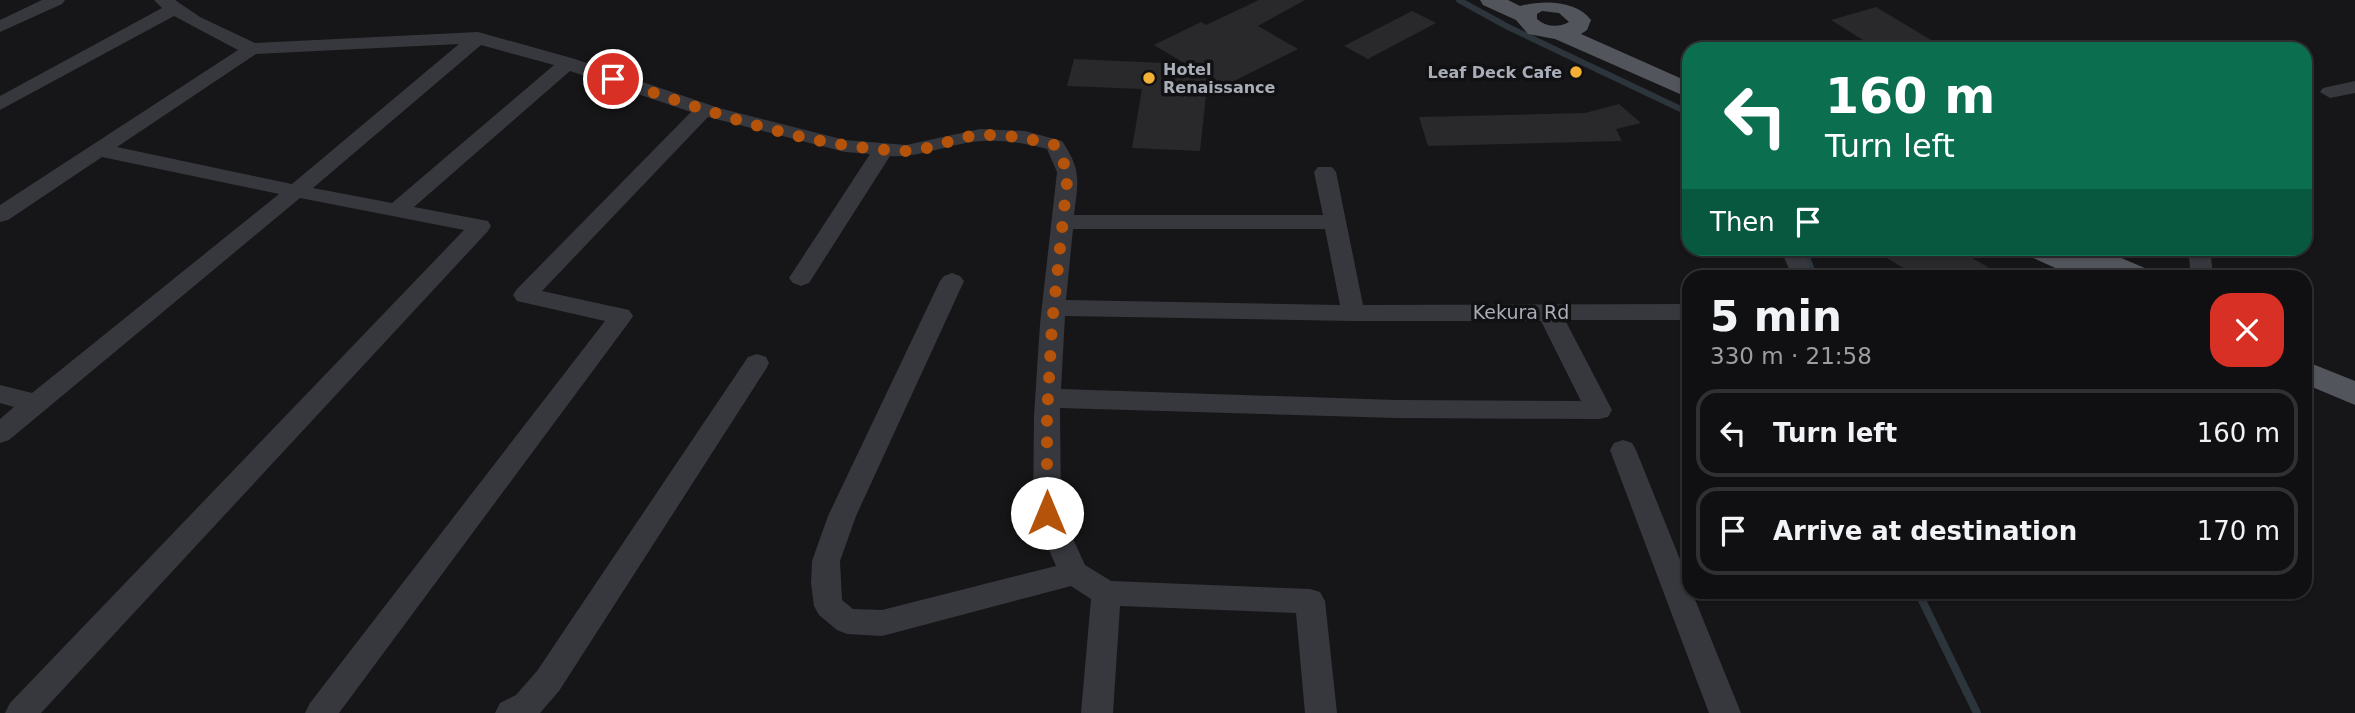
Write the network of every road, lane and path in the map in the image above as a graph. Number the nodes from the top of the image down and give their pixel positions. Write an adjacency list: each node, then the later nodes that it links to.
1 (56, 0): 5 (street)
2 (1491, 0): 4 (main road)
3 (169, 4): 8 (street); 14 (street)
4 (1526, 7): 6 (main road)
5 (0, 27)
6 (1569, 30): 10 (main road); 11 (main road)
7 (478, 38): 8 (street); 9 (street); 19 (street)
8 (252, 49): 17 (street)
9 (568, 64): 15 (street); 20 (street)
10 (1682, 74)
11 (1682, 87)
12 (2355, 88): 13 (street)
13 (2330, 92)
14 (0, 104)
15 (704, 110): 16 (street); 47 (street)
16 (884, 149): 22 (street); 28 (street)
17 (99, 150): 19 (street); 21 (street)
18 (1325, 172): 23 (street)
19 (296, 191): 20 (street); 41 (street)
20 (397, 210): 46 (street)
21 (0, 215)
22 (1063, 222): 23 (street); 30 (street)
23 (1335, 222): 33 (street)
24 (2052, 256): 26 (main road)
25 (2091, 256): 27 (main road)
26 (2083, 270)
27 (2123, 270)
28 (801, 278)
29 (952, 281): 44 (street)
30 (1054, 308): 33 (street, Kekura Rd); 40 (street)
31 (1549, 312): 32 (street, Kekura Rd); 33 (street, Kekura Rd); 40 (street)
32 (1682, 312)
33 (1353, 313)
34 (2312, 353): 36 (main road)
35 (757, 363): 48 (street)
36 (2355, 372)
37 (2312, 375): 39 (main road)
38 (0, 394): 41 (street)
39 (2355, 394)
40 (1048, 398): 44 (street)
41 (33, 403): 42 (street)
42 (0, 433)
43 (1623, 450): 51 (street)
44 (1074, 573): 45 (street)
45 (1106, 593): 49 (street); 50 (street)
46 (21, 713)
47 (321, 713)
48 (511, 713)
49 (1097, 713)
50 (1321, 713)
51 (1725, 713)

